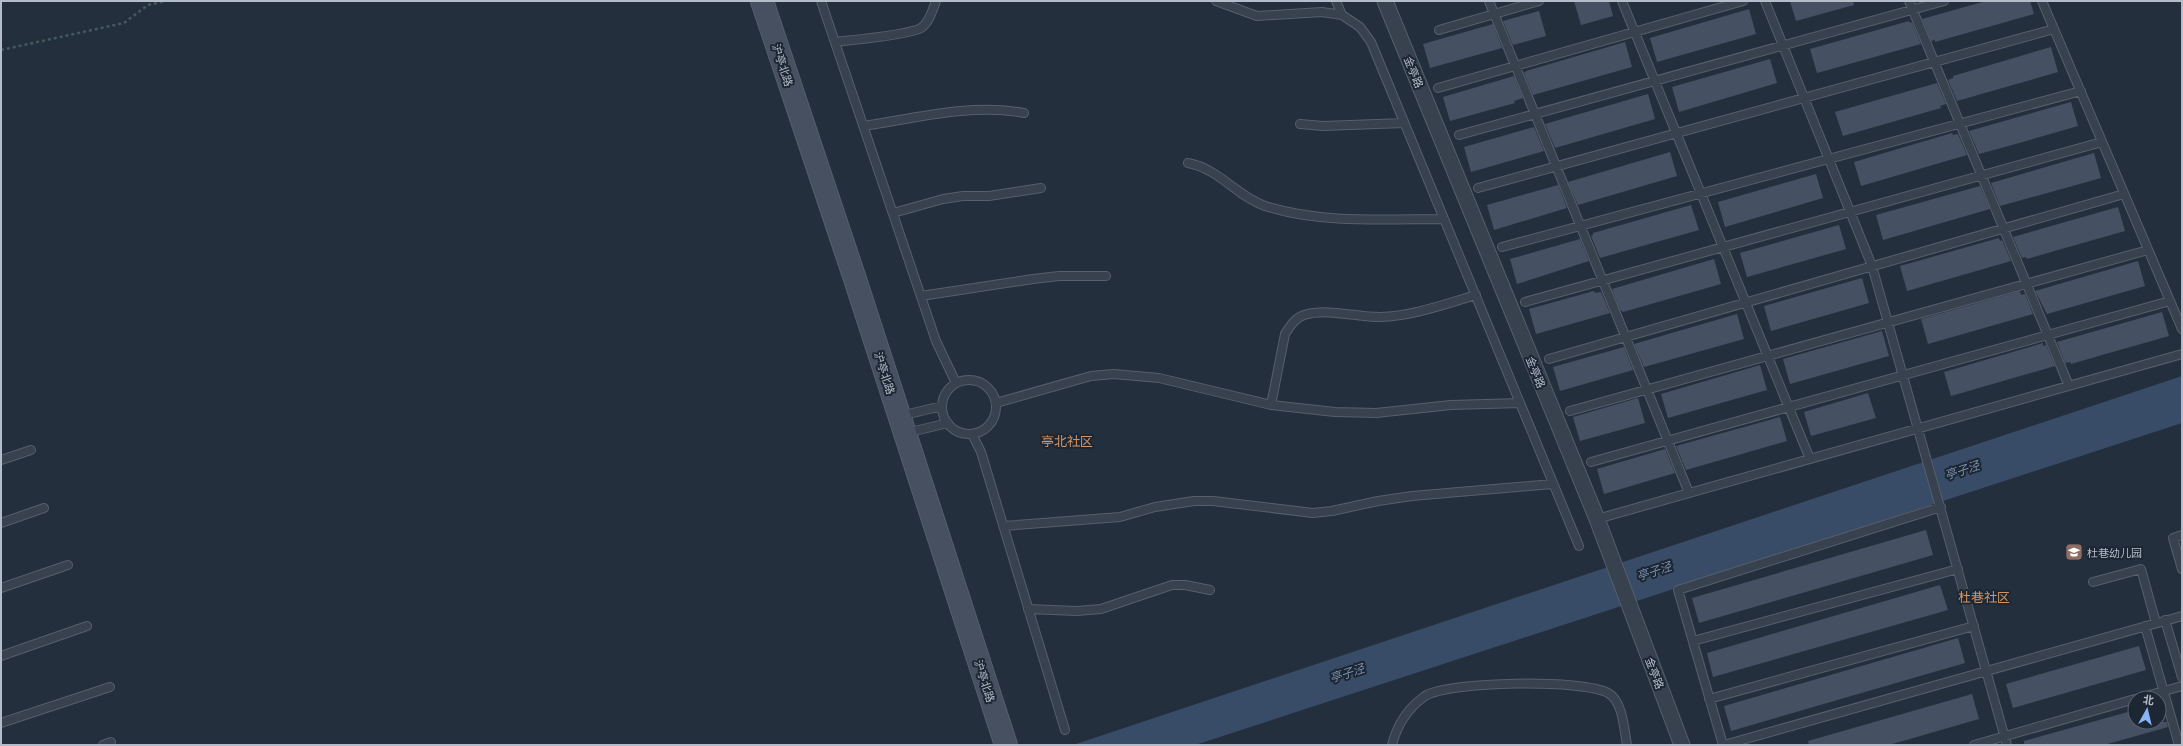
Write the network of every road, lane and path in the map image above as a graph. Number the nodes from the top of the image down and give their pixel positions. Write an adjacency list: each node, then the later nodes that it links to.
1 (166, 1): 24 (path)
2 (762, 1): 83 (street, 沪亭北路)
3 (821, 1): 22 (lane)
4 (936, 1): 22 (lane)
5 (1216, 1): 18 (lane)
6 (1336, 1): 18 (lane)
7 (1385, 1): 95 (street, 金亭路)
8 (1489, 1): 17 (lane)
9 (1539, 1): 17 (lane)
10 (1622, 1): 21 (lane)
11 (1743, 1): 21 (lane)
12 (1765, 1): 23 (lane)
13 (1909, 1): 16 (lane)
14 (1944, 1): 16 (lane)
15 (2042, 1): 19 (lane)
16 (1913, 10): 23 (lane); 25 (lane)
17 (1494, 14): 20 (lane); 26 (lane)
18 (1342, 15): 33 (lane)
19 (2054, 29): 25 (lane); 29 (lane)
20 (1439, 30)
21 (1634, 32): 26 (lane); 27 (lane)
22 (835, 42): 36 (lane)
23 (1783, 45): 27 (lane); 30 (lane)
24 (1, 50)
25 (1934, 62): 30 (lane); 34 (lane)
26 (1515, 66): 28 (lane); 32 (lane)
27 (1654, 81): 32 (lane); 37 (lane)
28 (1438, 88)
29 (2081, 91): 34 (lane); 39 (lane)
30 (1804, 98): 37 (lane); 40 (lane)
31 (1024, 113): 36 (lane)
32 (1535, 114): 38 (lane); 42 (lane)
33 (1404, 123): 35 (lane); 50 (lane)
34 (1960, 123): 40 (lane); 43 (lane)
35 (1300, 124)
36 (864, 126): 49 (lane)
37 (1676, 134): 42 (lane); 46 (lane)
38 (1458, 135)
39 (2102, 142): 43 (lane); 47 (lane)
40 (1829, 159): 46 (lane); 48 (lane)
41 (1188, 163): 50 (lane)
42 (1556, 167): 45 (lane); 51 (lane)
43 (1982, 176): 48 (lane); 52 (lane)
44 (1041, 188): 49 (lane)
45 (1478, 188)
46 (1701, 194): 51 (lane); 54 (lane)
47 (2124, 194): 52 (lane); 55 (lane)
48 (1850, 212): 54 (lane); 56 (lane)
49 (893, 213): 61 (lane)
50 (1444, 219): 60 (lane)
51 (1580, 226): 53 (lane); 58 (lane)
52 (2003, 229): 56 (lane); 59 (lane)
53 (1502, 247)
54 (1723, 248): 58 (lane); 64 (lane)
55 (2148, 250): 59 (lane); 62 (lane)
56 (1872, 266): 64 (lane); 65 (lane)
57 (1106, 276): 61 (lane)
58 (1603, 281): 63 (lane); 68 (lane)
59 (2026, 284): 65 (lane); 67 (lane)
60 (1476, 295): 77 (lane); 78 (lane)
61 (921, 296): 73 (lane)
62 (2170, 301): 66 (lane); 67 (lane)
63 (1525, 302)
64 (1746, 303): 68 (lane); 70 (lane)
65 (1888, 322): 70 (lane); 72 (lane)
66 (2182, 329)
67 (2047, 335): 72 (lane); 74 (lane)
68 (1626, 337): 71 (lane); 75 (lane)
69 (2182, 354): 74 (lane)
70 (1768, 356): 75 (lane); 80 (lane)
71 (1549, 359)
72 (1903, 375): 80 (lane); 84 (lane)
73 (956, 383): 76 (lane); 79 (lane)
74 (2068, 386): 84 (lane)
75 (1647, 390): 81 (lane); 86 (lane)
76 (996, 403): 78 (lane); 85 (lane)
77 (1520, 403): 78 (lane); 91 (lane)
78 (1271, 404)
79 (942, 406): 82 (lane); 83 (lane)
80 (1789, 407): 86 (lane); 88 (lane)
81 (1570, 411)
82 (948, 423): 83 (lane); 85 (lane)
83 (902, 425): 127 (street, 沪亭北路)
84 (1919, 428): 88 (lane); 93 (lane)
85 (972, 434): 97 (lane)
86 (1668, 441): 90 (lane); 92 (lane)
87 (31, 450): 89 (lane)
88 (1810, 459): 92 (lane)
89 (1, 460)
90 (1591, 462)
91 (1554, 484): 97 (lane); 99 (lane)
92 (1689, 493): 95 (lane)
93 (1941, 507): 101 (lane); 113 (lane)
94 (44, 508): 96 (lane)
95 (1597, 519): 130 (street, 金亭路)
96 (1, 523)
97 (1004, 526): 106 (lane)
98 (2182, 535): 102 (lane)
99 (1579, 546)
100 (68, 565): 104 (lane)
101 (1958, 569): 111 (lane); 113 (lane)
102 (2182, 569)
103 (2093, 582): 109 (lane)
104 (1, 588)
105 (1210, 590): 106 (lane)
106 (1028, 609): 125 (lane)
107 (2182, 616): 108 (lane)
108 (2166, 620): 109 (lane); 116 (lane)
109 (2156, 623): 112 (lane)
110 (87, 626): 114 (lane)
111 (1974, 626): 115 (lane); 121 (lane)
112 (2145, 626): 115 (lane); 119 (lane)
113 (1693, 641): 121 (lane)
114 (1, 656)
115 (1987, 671): 126 (lane); 131 (lane)
116 (2182, 677)
117 (2182, 686): 120 (lane)
118 (110, 687): 124 (lane)
119 (2163, 690)
120 (2167, 690)
121 (1710, 700): 131 (lane)
122 (2127, 701): 126 (lane)
123 (2167, 705): 134 (lane)
124 (1, 723)
125 (1065, 730)
126 (2005, 736): 132 (lane); 133 (lane)
127 (1006, 745)
128 (1392, 745): 129 (lane)
129 (1627, 745)
130 (1682, 745)
131 (1723, 745)
132 (1974, 745)
133 (2007, 745)
134 (2178, 745)

